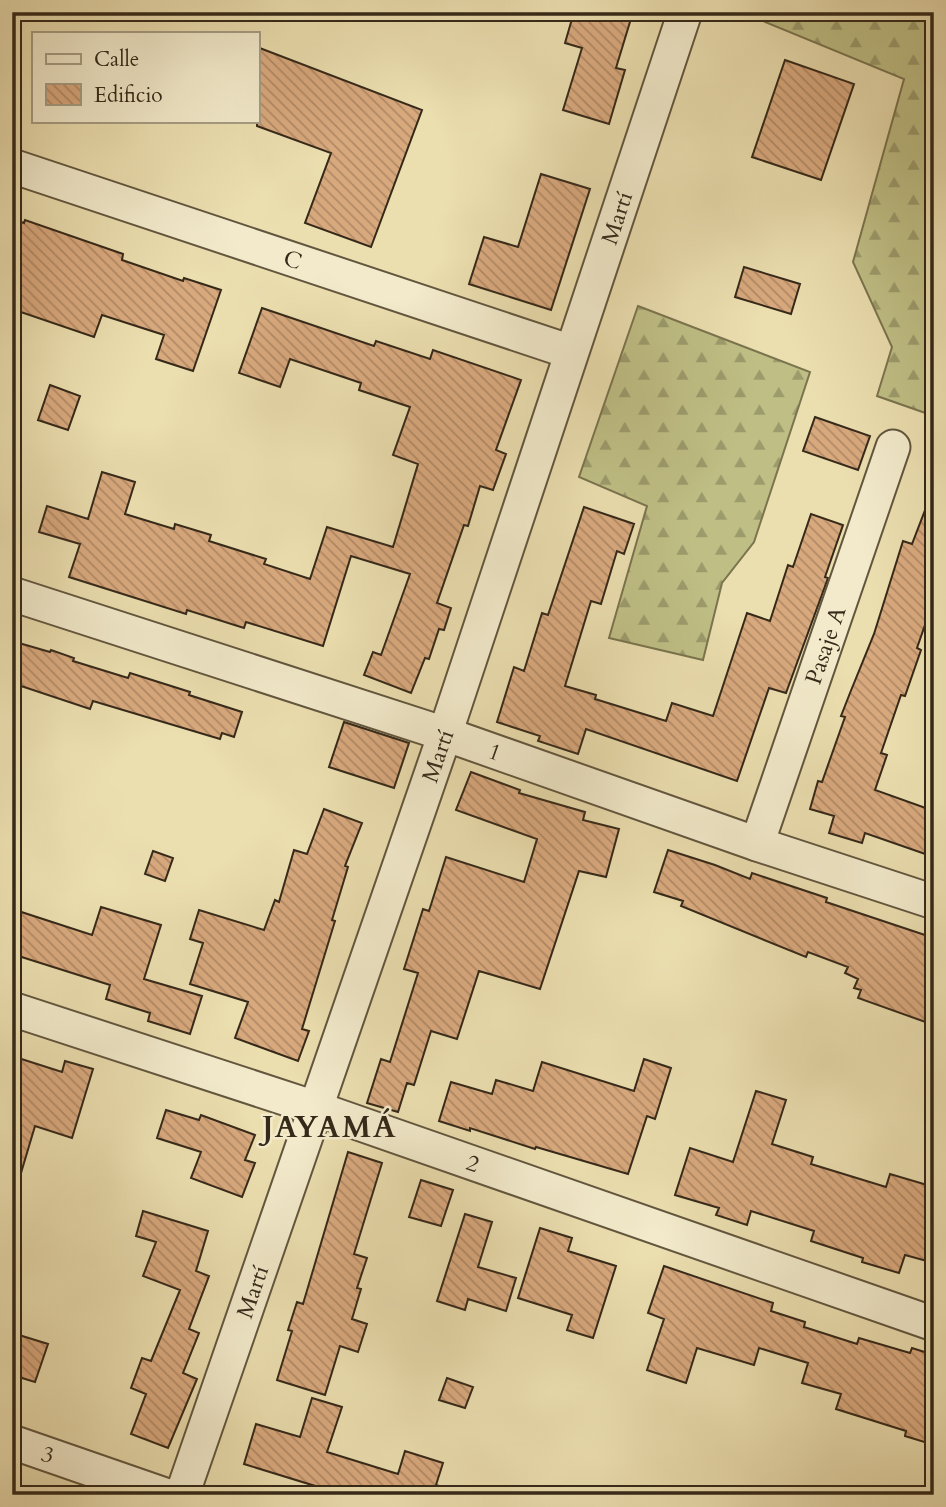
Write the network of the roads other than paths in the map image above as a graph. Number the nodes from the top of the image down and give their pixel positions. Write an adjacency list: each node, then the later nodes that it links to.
1 (685, 12): 3 (street, Martí)
2 (12, 166): 3 (street, C)
3 (571, 352): 6 (street, Martí)
4 (893, 447): 7 (street, Pasaje A)
5 (12, 594): 6 (street, 1)
6 (445, 734): 7 (street, 1); 10 (street, Martí)
7 (757, 844): 8 (street, 1)
8 (934, 902)
9 (12, 1009): 10 (street, 2)
10 (315, 1108): 11 (street, 2); 14 (street, Martí)
11 (934, 1324)
12 (12, 1442): 13 (street, 3)
13 (165, 1495)
14 (182, 1495)

